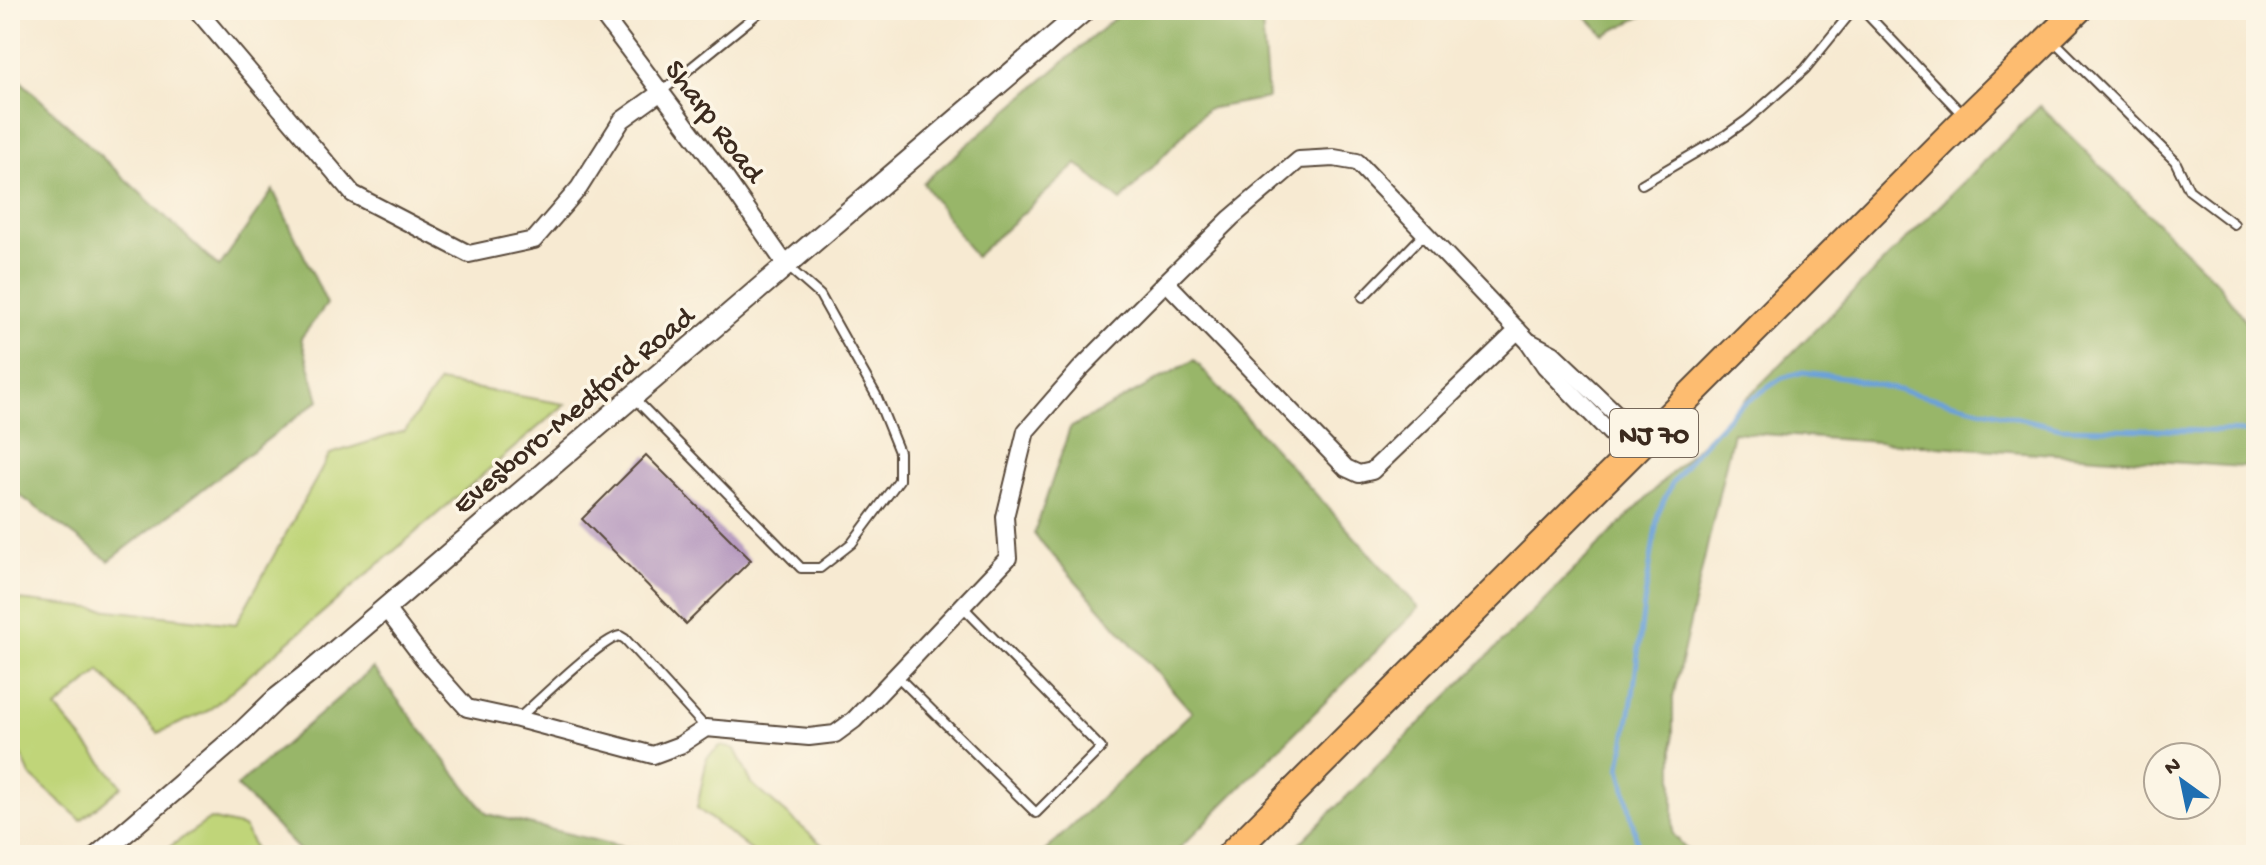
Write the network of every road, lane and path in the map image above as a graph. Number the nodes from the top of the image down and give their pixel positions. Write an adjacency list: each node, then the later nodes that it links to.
1 (197, 10): 9 (street)
2 (599, 10): 9 (street, Sharp Road)
3 (762, 10): 9 (lane)
4 (1085, 10): 14 (street, Evesboro-Medford Road)
5 (1853, 10): 11 (lane)
6 (1863, 10): 10 (lane)
7 (2078, 10): 8 (highway, NJ 70)
8 (2051, 37): 10 (highway, NJ 70); 12 (lane)
9 (661, 92): 14 (street, Sharp Road)
10 (1967, 118): 19 (highway, NJ 70)
11 (1642, 184)
12 (2234, 224)
13 (1426, 233): 15 (street); 16 (lane); 17 (street)
14 (786, 265): 18 (street, Evesboro-Medford Road); 18 (lane)
15 (1166, 282): 17 (street); 20 (street)
16 (1363, 297)
17 (1523, 335): 19 (street)
18 (632, 397): 21 (street, Evesboro-Medford Road)
19 (1638, 448): 26 (highway, NJ 70)
20 (962, 606): 22 (street); 22 (lane)
21 (386, 609): 23 (street); 25 (street, Evesboro-Medford Road)
22 (896, 675): 24 (street)
23 (518, 719): 24 (street); 24 (lane)
24 (706, 728)
25 (99, 855)
26 (1230, 855)

